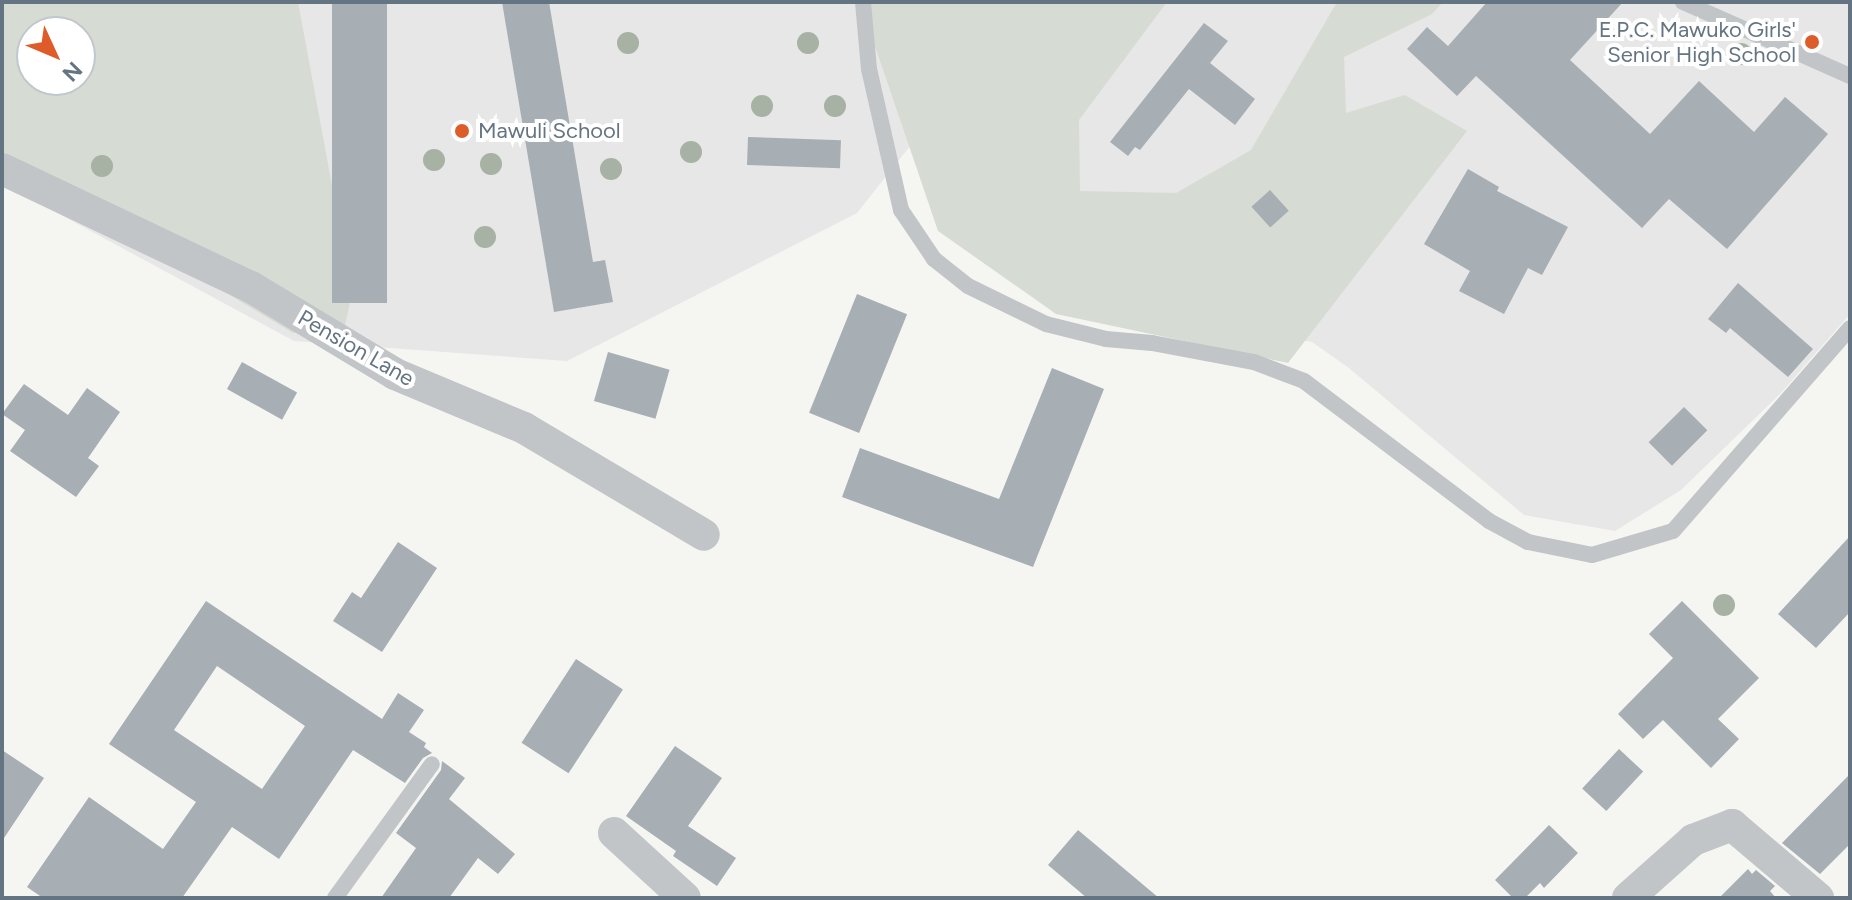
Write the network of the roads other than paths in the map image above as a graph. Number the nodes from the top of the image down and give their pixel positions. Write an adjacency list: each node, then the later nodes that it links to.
1 (863, 2): 5 (lane)
2 (1683, 2): 3 (lane)
3 (1850, 76)
4 (2, 169): 6 (street, Pension Lane)
5 (1850, 328)
6 (704, 535)
7 (432, 764): 9 (lane)
8 (614, 833): 10 (street)
9 (335, 898)
10 (685, 898)
11 (1628, 898): 12 (street)
12 (1818, 898)

